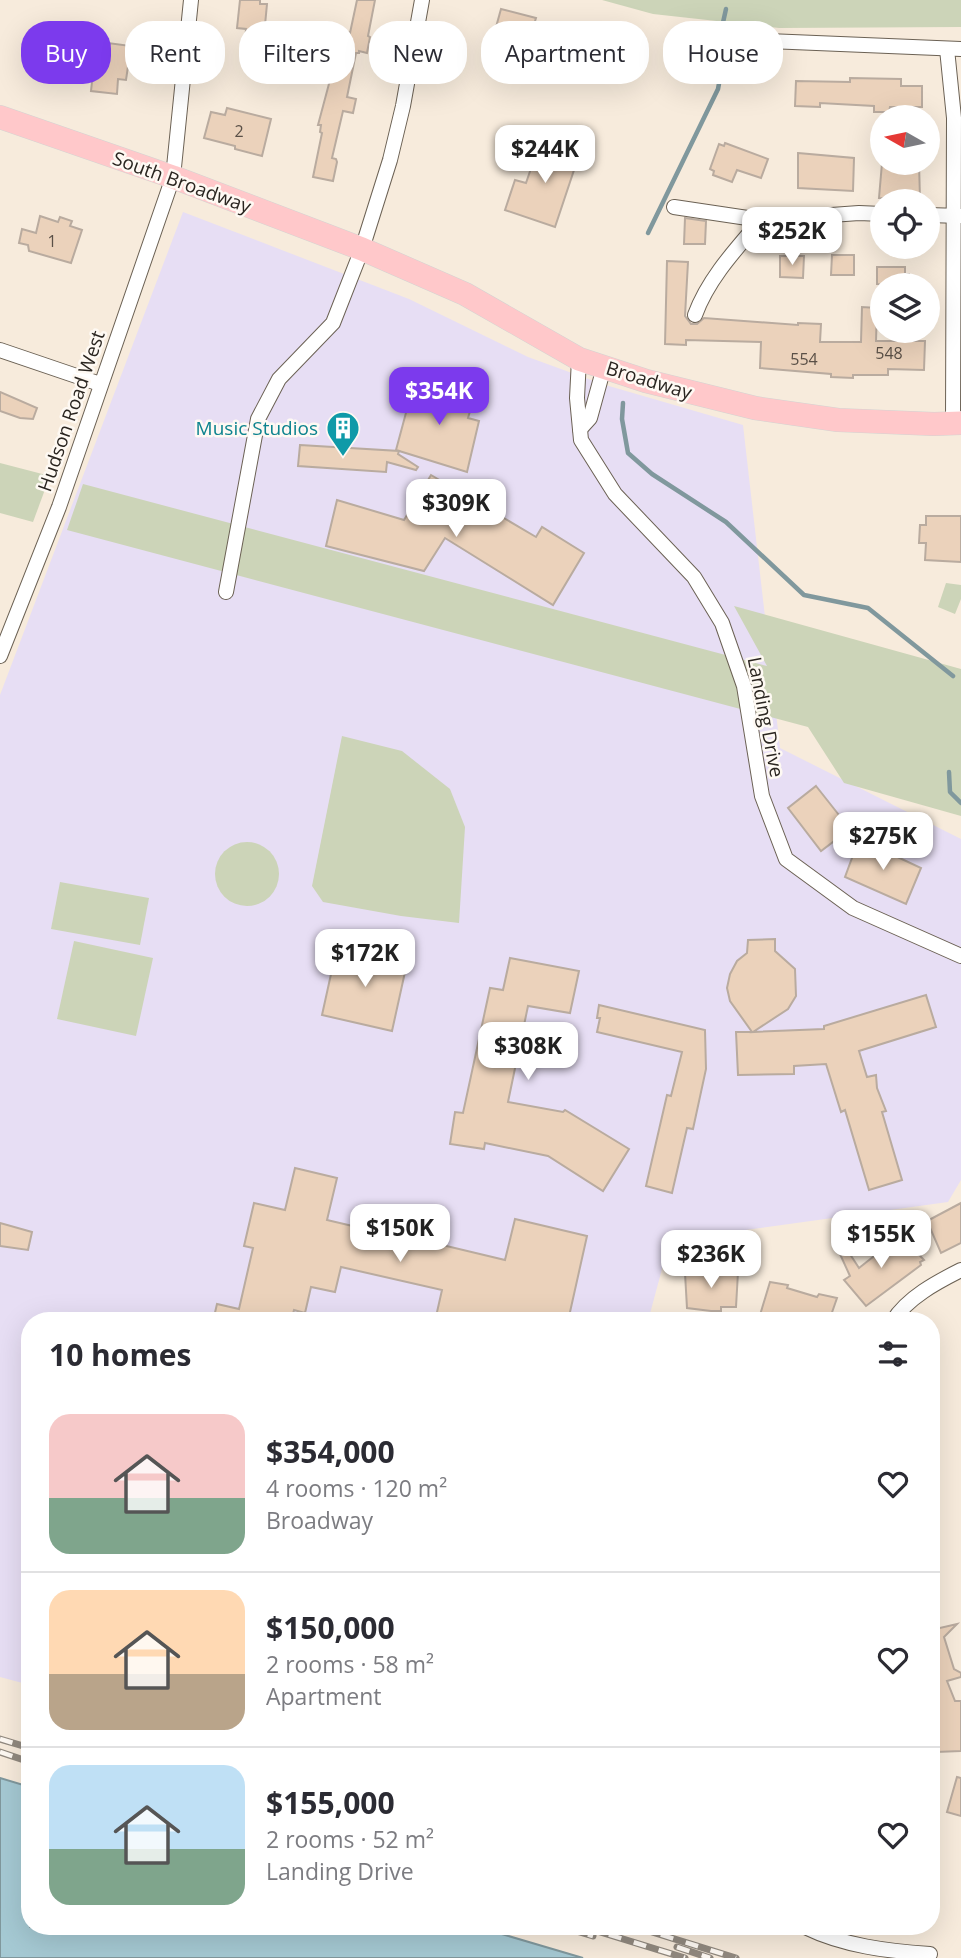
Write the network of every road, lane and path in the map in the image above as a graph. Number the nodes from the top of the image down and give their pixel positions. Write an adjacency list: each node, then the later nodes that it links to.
1 (191, 0): 6 (street, Hudson Road West)
2 (422, 0): 11 (street)
3 (783, 40): 4 (street)
4 (954, 49): 9 (street)
5 (0, 117): 6 (main road, South Broadway)
6 (173, 177): 11 (main road, South Broadway); 16 (street, Hudson Road West)
7 (674, 207): 10 (street)
8 (870, 213): 10 (street)
9 (957, 216): 17 (street)
10 (761, 220): 12 (street)
11 (362, 250): 14 (main road, Broadway); 19 (street)
12 (695, 315)
13 (0, 350): 16 (street)
14 (579, 359): 15 (main road, Broadway); 18 (street, Landing Drive)
15 (604, 367): 17 (main road, Broadway); 18 (street)
16 (100, 384): 20 (street, Hudson Road West)
17 (957, 423)
18 (580, 429): 21 (street, Landing Drive)
19 (226, 592)
20 (0, 656)
21 (961, 957)
22 (961, 1270): 23 (street)
23 (898, 1312)
24 (825, 1935): 25 (street)
25 (930, 1954)

